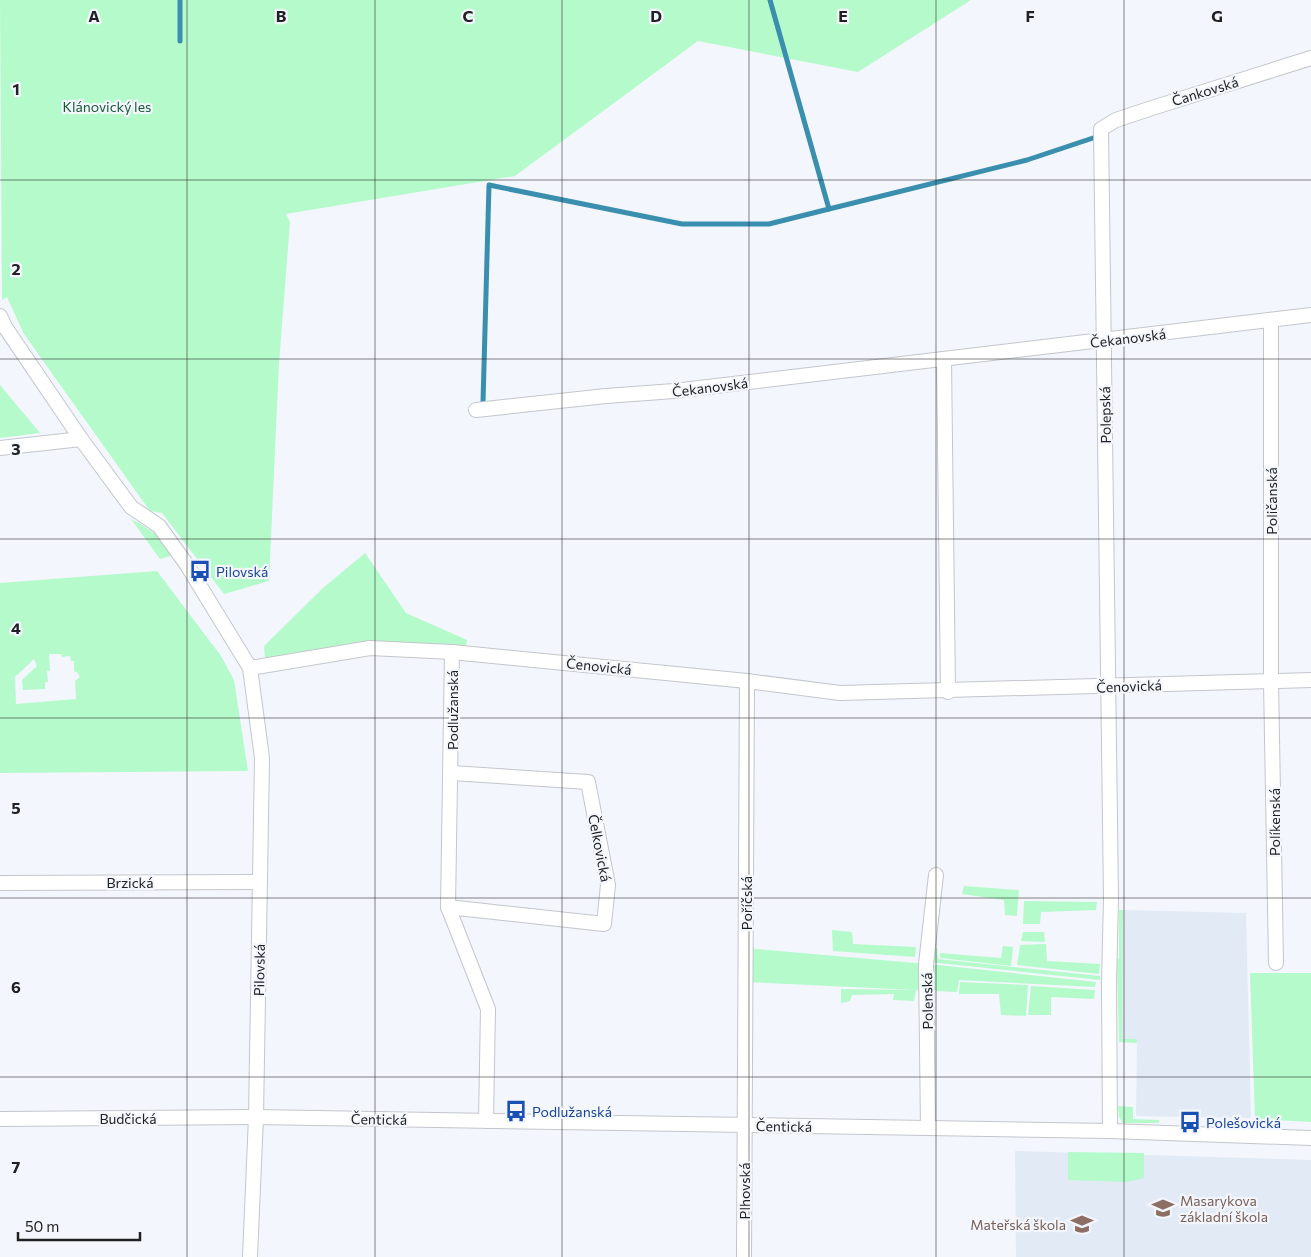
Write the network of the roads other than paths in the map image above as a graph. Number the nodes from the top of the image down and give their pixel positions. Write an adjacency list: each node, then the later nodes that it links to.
1 (1311, 58): 2 (street, Čankovská)
2 (1101, 136): 6 (street, Polepská)
3 (1311, 315): 5 (street, Čekanovská)
4 (0, 316): 9 (street, Pilovská)
5 (1271, 320): 6 (street, Čekanovská); 15 (street, Poličanská)
6 (1104, 341): 7 (street, Čekanovská); 16 (street, Polepská)
7 (944, 359): 8 (street, Čekanovská); 17 (street)
8 (476, 410)
9 (81, 439): 10 (street); 12 (street, Pilovská)
10 (0, 448)
11 (452, 652): 12 (street, Čenovická); 14 (street, Čenovická); 18 (street, Podlužanská)
12 (250, 668): 20 (street, Pilovská)
13 (1311, 680): 15 (street, Čenovická)
14 (747, 681): 17 (street, Čenovická); 27 (street, Poříčská)
15 (1271, 681): 16 (street, Čenovická); 23 (street, Políkenská)
16 (1109, 687): 17 (street, Čenovická); 29 (street)
17 (948, 692)
18 (452, 773): 22 (street, Podlužanská); 22 (street, Čelkovická)
19 (936, 875): 28 (street, Polenská)
20 (260, 882): 21 (street, Brzická); 24 (street, Pilovská)
21 (0, 883)
22 (448, 906): 26 (street, Podlužanská)
23 (1276, 963)
24 (256, 1117): 25 (street, Budčická); 26 (street, Čentická); 31 (street, Pilovská)
25 (0, 1119)
26 (486, 1121): 27 (street, Čentická)
27 (743, 1125): 28 (street, Čentická); 32 (street, Plhovská)
28 (928, 1128): 29 (street, Čentická)
29 (1110, 1131): 30 (street, Čentická)
30 (1311, 1138)
31 (250, 1257)
32 (744, 1257)

